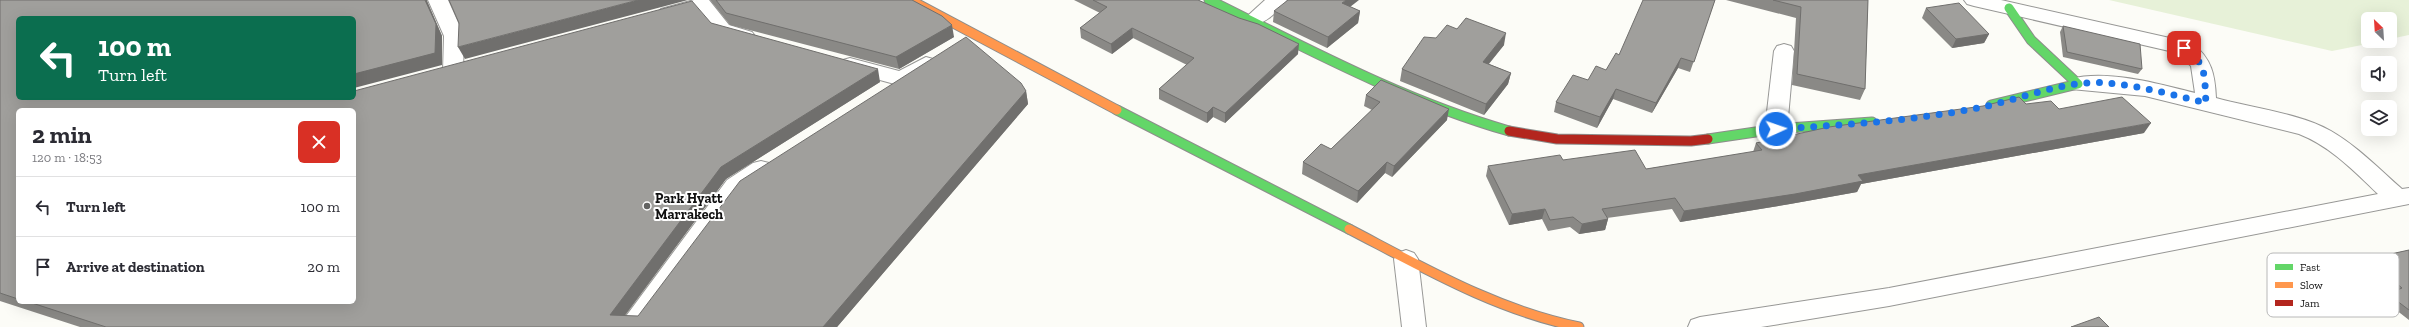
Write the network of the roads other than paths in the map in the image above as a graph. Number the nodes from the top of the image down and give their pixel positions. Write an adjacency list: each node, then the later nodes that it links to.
1 (438, 0): 14 (street)
2 (910, 0): 10 (street)
3 (1209, 0): 9 (street)
4 (1277, 0): 9 (street)
5 (1974, 0): 7 (street)
6 (708, 2): 8 (street); 11 (street)
7 (2009, 8): 16 (street); 18 (street)
8 (650, 18)
9 (1252, 21): 21 (street)
10 (974, 35): 15 (street); 24 (street)
11 (760, 40)
12 (1784, 51): 21 (street)
13 (835, 60): 15 (street)
14 (453, 71)
15 (902, 79): 17 (street)
16 (2078, 84): 18 (street); 19 (street)
17 (875, 96)
18 (2206, 103): 23 (street)
19 (1985, 106)
20 (1885, 121): 21 (street)
21 (1776, 129)
22 (775, 160): 25 (street)
23 (2403, 197): 28 (street)
24 (1406, 259): 26 (street); 27 (street)
25 (630, 327)
26 (1414, 327)
27 (1574, 327)
28 (1700, 327)

